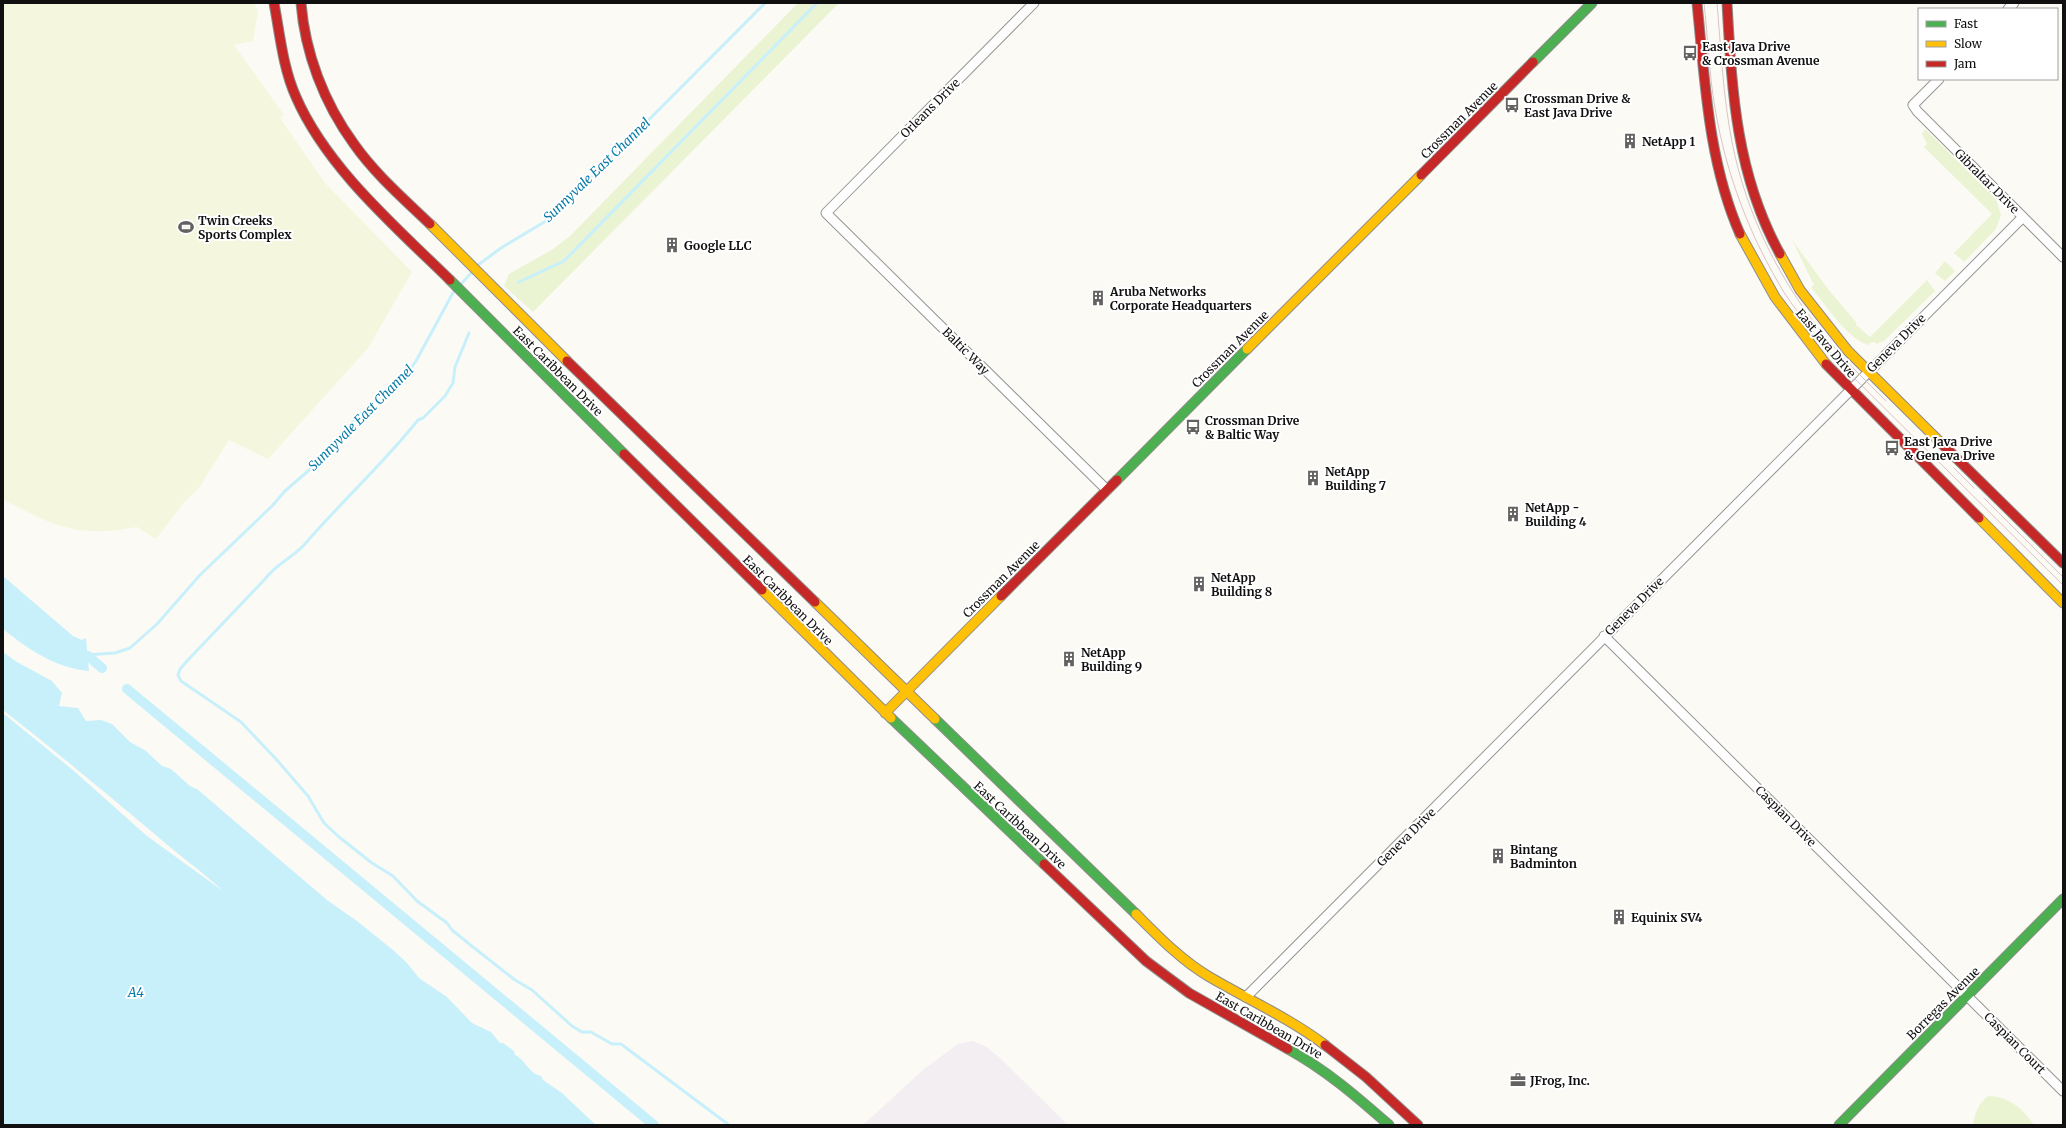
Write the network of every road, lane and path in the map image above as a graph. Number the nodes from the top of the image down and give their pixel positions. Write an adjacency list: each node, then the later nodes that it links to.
1 (274, 3): 18 (main road, East Caribbean Drive)
2 (301, 3): 17 (main road, East Caribbean Drive)
3 (1034, 3): 8 (street, Orleans Drive)
4 (1592, 3): 13 (main road, Crossman Avenue)
5 (1696, 3): 12 (main road, East Java Drive)
6 (1727, 3): 11 (main road, East Java Drive)
7 (1938, 80): 9 (street, Gibraltar Drive)
8 (826, 213): 13 (street, Baltic Way)
9 (2023, 217): 10 (street, Gibraltar Drive); 11 (street, Geneva Drive)
10 (2063, 257)
11 (1869, 371): 12 (street, Geneva Drive); 14 (main road, East Java Drive)
12 (1850, 390): 15 (main road, East Java Drive); 16 (street, Geneva Drive)
13 (1107, 490): 17 (main road, Crossman Avenue)
14 (2063, 563)
15 (2063, 603)
16 (1604, 636): 20 (street, Caspian Drive); 21 (street, Geneva Drive)
17 (906, 691): 18 (main road, Crossman Avenue); 21 (main road, East Caribbean Drive)
18 (885, 713): 23 (main road, East Caribbean Drive)
19 (2063, 899): 20 (main road, Borregas Avenue)
20 (1967, 995): 22 (street, Caspian Court); 25 (main road, Borregas Avenue)
21 (1246, 997): 24 (main road, East Caribbean Drive)
22 (2063, 1091)
23 (1389, 1125)
24 (1418, 1125)
25 (1839, 1125)

